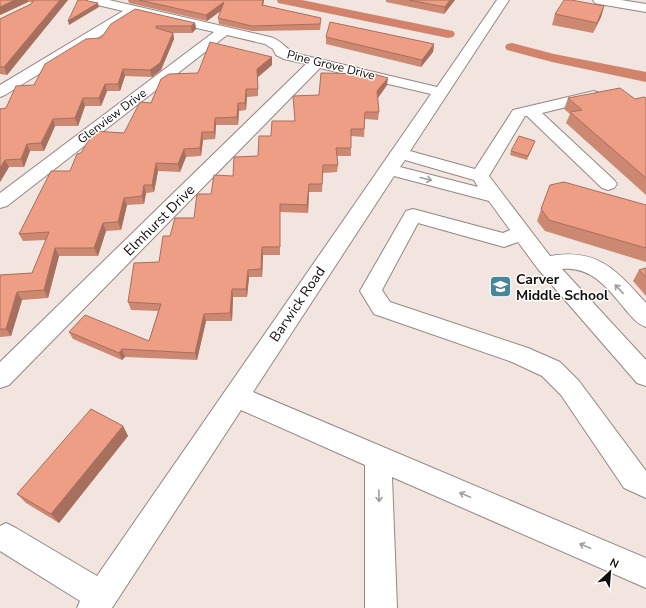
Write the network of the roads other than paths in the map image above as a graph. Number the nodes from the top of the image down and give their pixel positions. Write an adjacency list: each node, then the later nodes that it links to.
1 (93, 0): 5 (street, Pine Grove Drive)
2 (599, 0): 4 (street)
3 (498, 1): 9 (street, Barwick Road)
4 (646, 8)
5 (133, 10): 6 (street, Pine Grove Drive); 8 (street)
6 (224, 31): 7 (street, Pine Grove Drive); 16 (street, Glenview Drive)
7 (318, 62): 9 (street, Pine Grove Drive); 21 (street, Elmhurst Drive)
8 (0, 92)
9 (440, 92): 12 (street, Barwick Road)
10 (602, 94): 11 (street)
11 (531, 111): 13 (street); 14 (street)
12 (394, 161): 13 (street); 15 (street, one-way to 15); 22 (street, Barwick Road)
13 (480, 176): 15 (street)
14 (608, 184)
15 (496, 197): 17 (street)
16 (0, 202)
17 (523, 233): 18 (street); 24 (street)
18 (545, 264): 19 (street, one-way to 18); 20 (street)
19 (646, 318)
20 (646, 376)
21 (0, 378)
22 (235, 396): 23 (street); 27 (street, Barwick Road)
23 (378, 457): 26 (street, one-way to 23); 28 (street, one-way to 28)
24 (646, 485)
25 (6, 538): 27 (street)
26 (646, 573)
27 (97, 602)
28 (381, 608)

